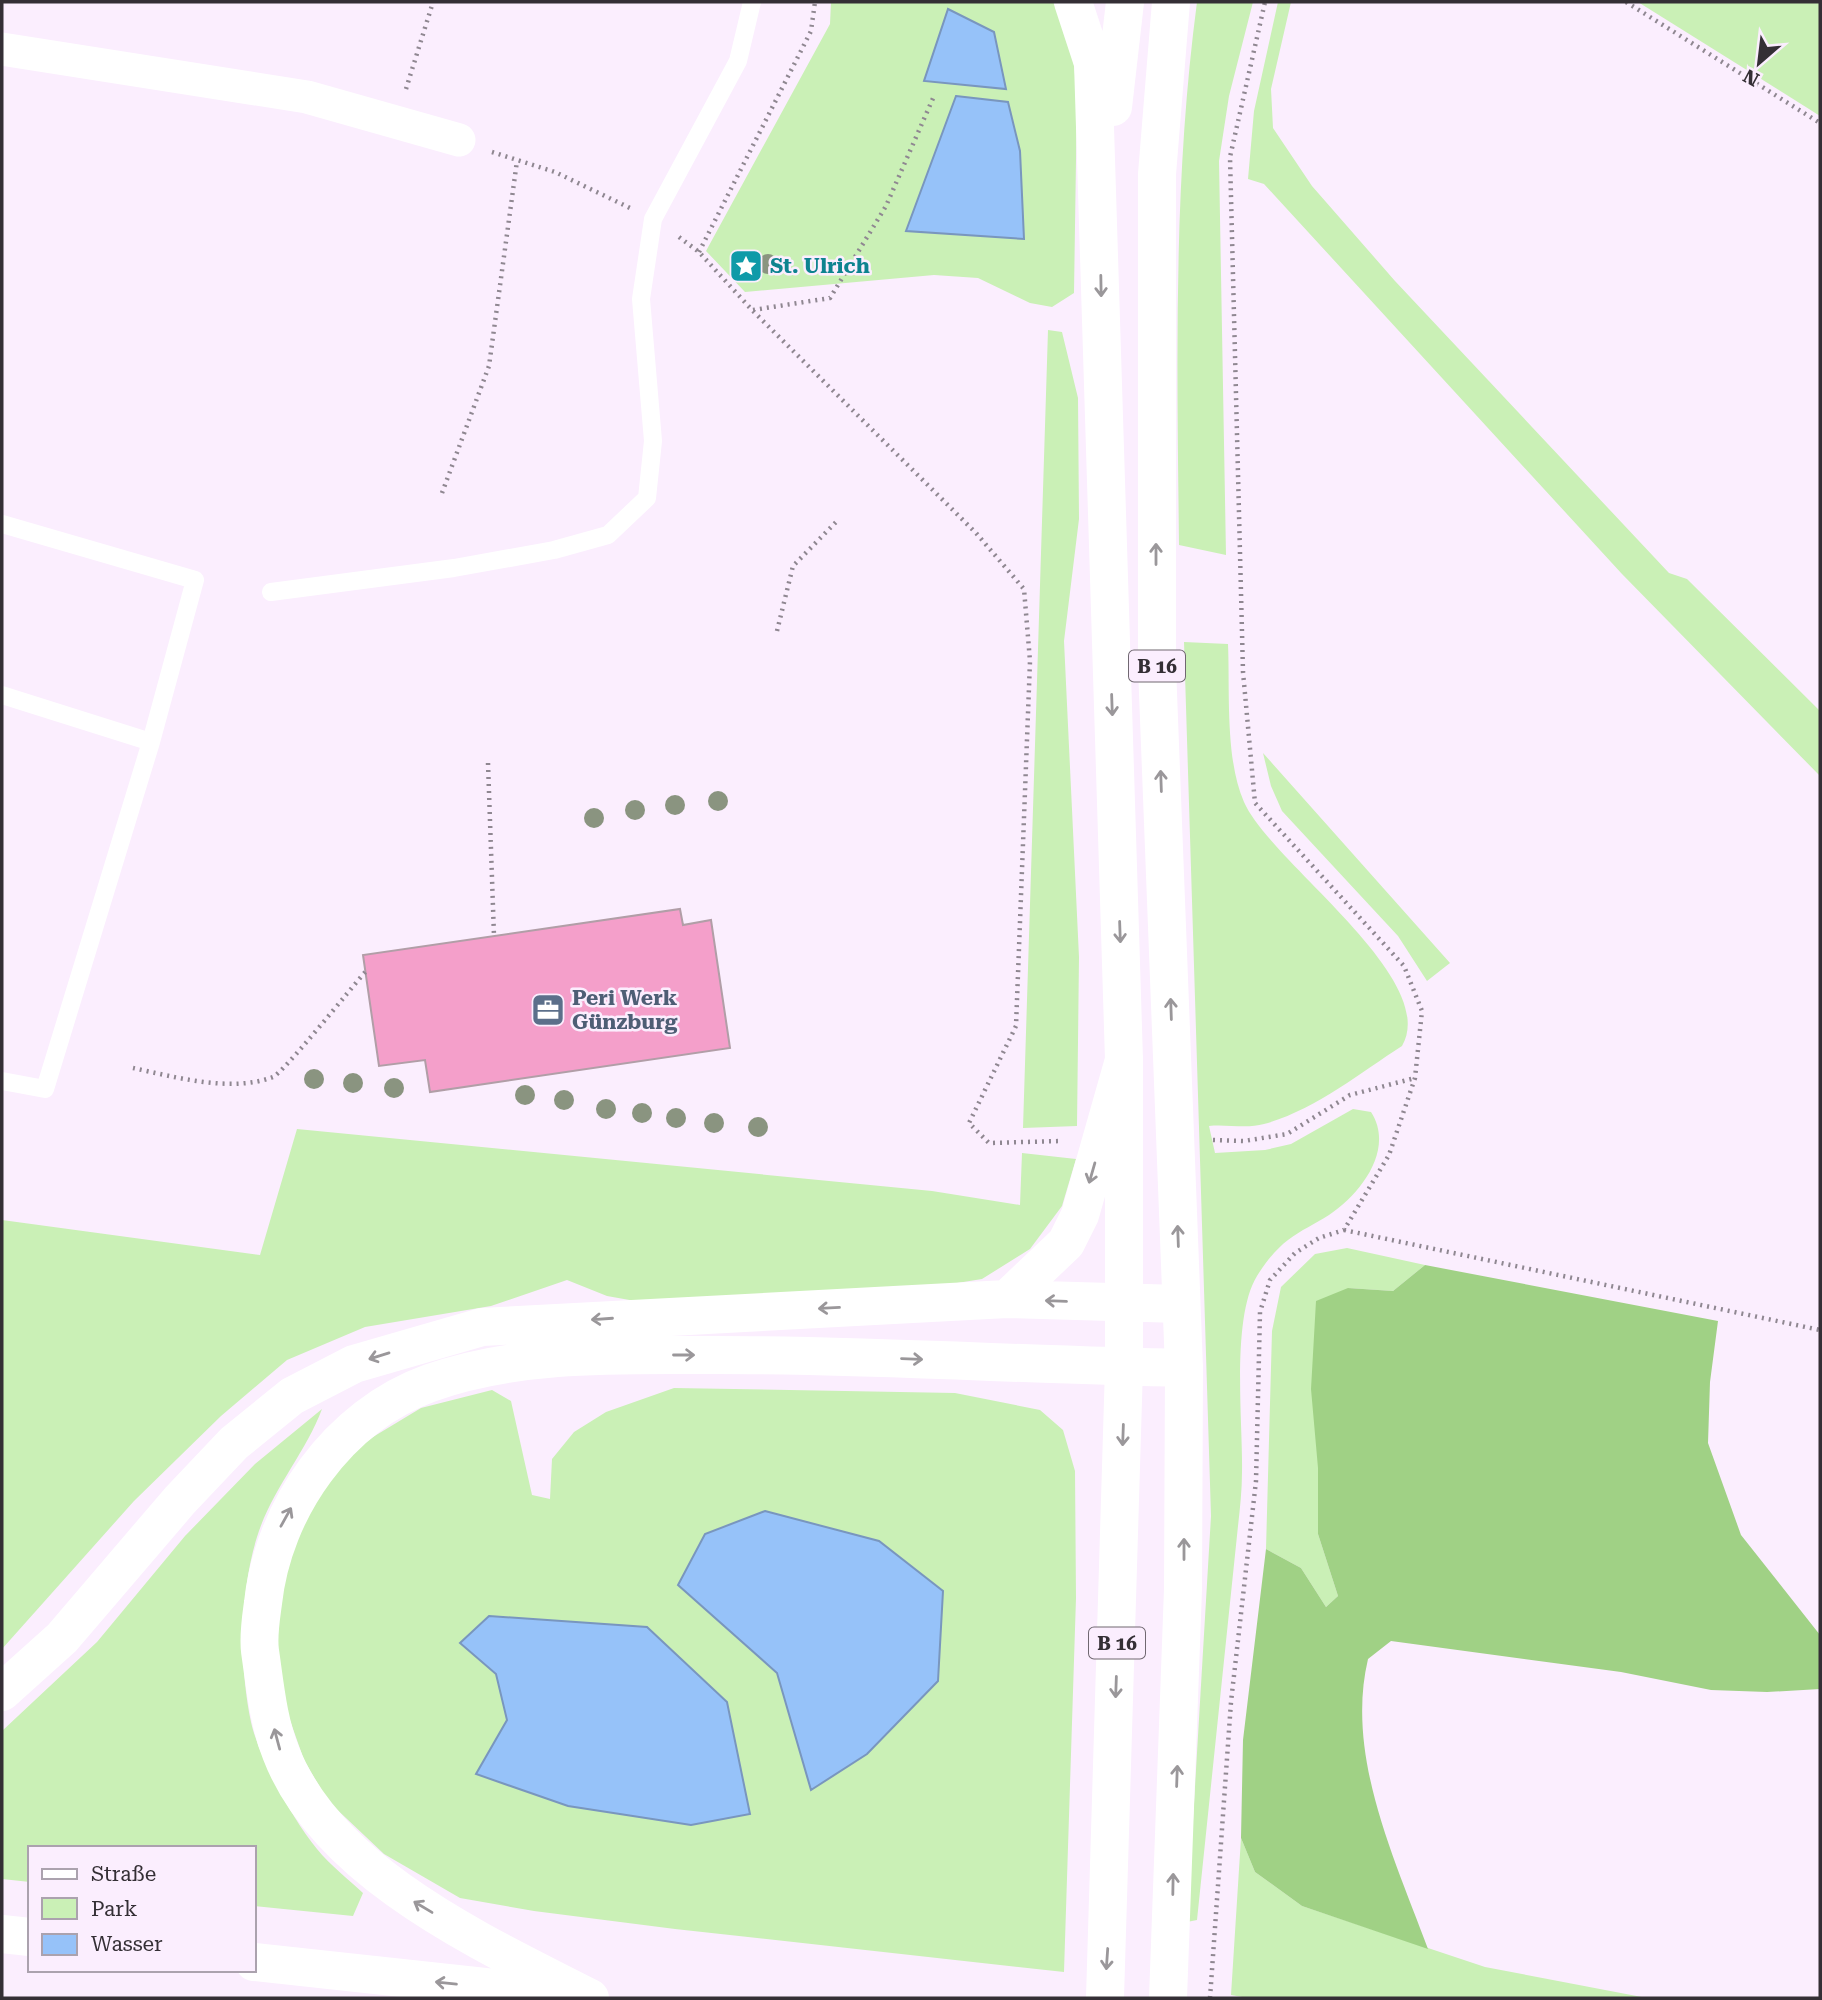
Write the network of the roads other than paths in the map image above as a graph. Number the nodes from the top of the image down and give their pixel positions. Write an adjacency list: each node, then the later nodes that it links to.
1 (752, 2): 9 (lane)
2 (1073, 2): 7 (main road)
3 (1125, 2): 7 (main road, B 16)
4 (1171, 2): 16 (main road, B 16, one-way to 4)
5 (2, 49): 6 (street)
6 (458, 140)
7 (1100, 217): 12 (main road, B 16, one-way to 12)
8 (2, 524): 11 (lane)
9 (271, 592)
10 (2, 695): 11 (lane)
11 (151, 742): 13 (lane)
12 (1124, 1060): 14 (main road, one-way to 14); 15 (main road, B 16)
13 (2, 1081)
14 (1007, 1299): 15 (main road, one-way to 14); 19 (main road, one-way to 19)
15 (1125, 1303): 16 (main road); 17 (main road, B 16)
16 (1180, 1304): 18 (main road, B 16)
17 (1125, 1367): 18 (main road); 23 (main road, one-way to 17); 24 (main road, B 16, one-way to 24)
18 (1184, 1368): 25 (main road, B 16, one-way to 18)
19 (2, 1692)
20 (2, 1934): 21 (main road)
21 (28, 1937)
22 (256, 1962): 23 (main road, one-way to 22)
23 (589, 1998)
24 (1105, 1998)
25 (1168, 1998)

